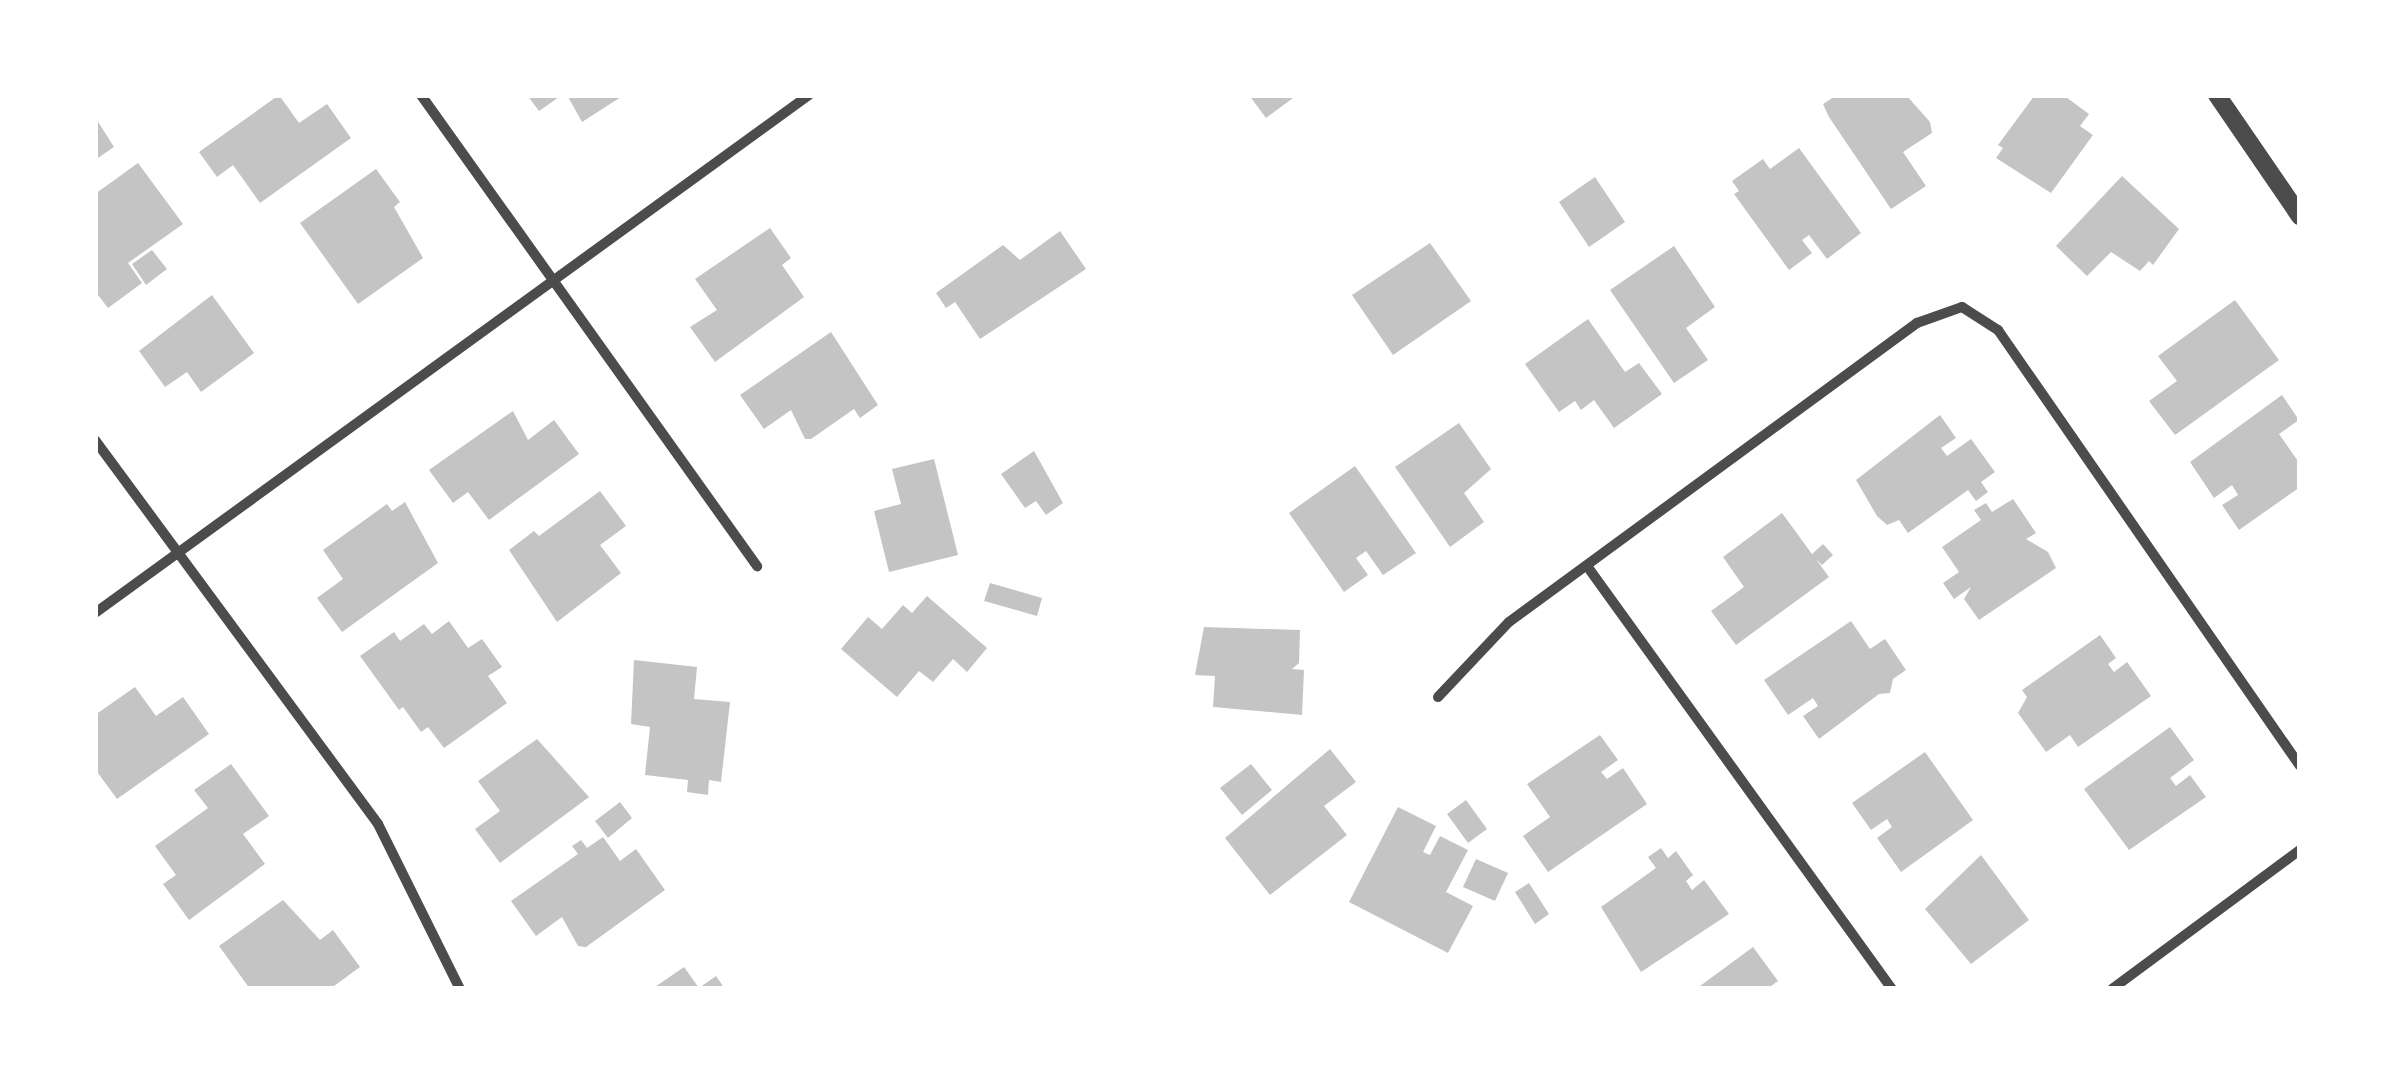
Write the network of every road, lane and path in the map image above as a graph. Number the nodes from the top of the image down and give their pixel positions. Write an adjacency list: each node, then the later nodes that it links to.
1 (421, 95): 5 (street)
2 (809, 95): 5 (street)
3 (2217, 95): 4 (street)
4 (2300, 216)
5 (553, 282): 7 (street); 8 (street)
6 (95, 440): 7 (street)
7 (177, 554): 10 (street); 14 (street)
8 (756, 566)
9 (1586, 566): 11 (street); 12 (street); 15 (street)
10 (95, 613)
11 (1438, 698)
12 (2300, 766)
13 (2300, 850): 16 (street)
14 (460, 989)
15 (1892, 989)
16 (2112, 989)

